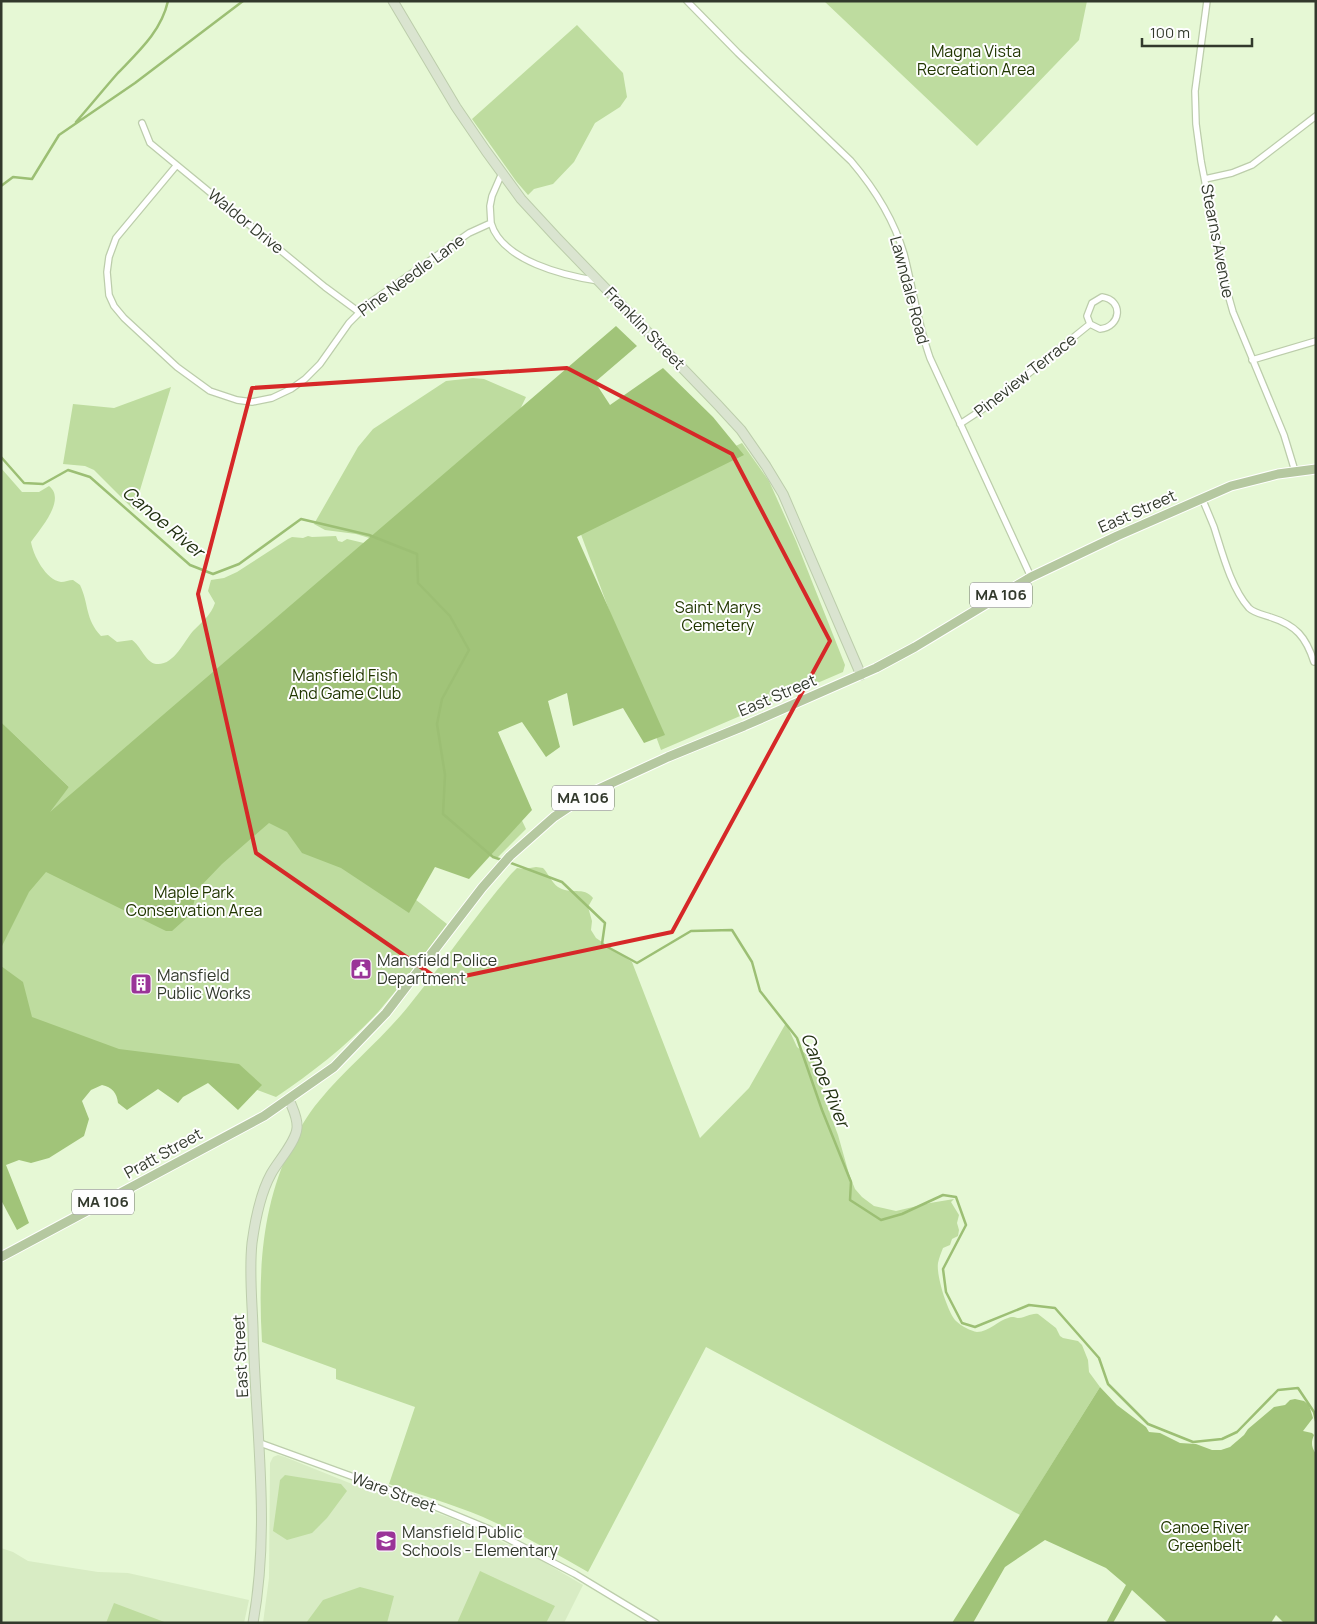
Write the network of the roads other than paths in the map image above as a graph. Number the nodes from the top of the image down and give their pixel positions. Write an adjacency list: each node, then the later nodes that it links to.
1 (393, 1): 7 (street, Franklin Street)
2 (687, 1): 15 (street, Lawndale Road)
3 (1207, 1): 8 (street, Stearns Avenue)
4 (1316, 116): 8 (street)
5 (142, 123): 6 (street, Waldor Drive)
6 (176, 166): 11 (street, Waldor Drive); 11 (street, Pine Needle Lane)
7 (502, 173): 9 (street); 10 (street, Franklin Street)
8 (1205, 178): 14 (street, Stearns Avenue)
9 (491, 223): 10 (street); 11 (street, Pine Needle Lane)
10 (601, 282): 21 (street, Franklin Street)
11 (359, 312)
12 (1090, 324): 12 (street, Pineview Terrace); 15 (street, Pineview Terrace)
13 (1316, 341): 14 (street)
14 (1252, 360): 17 (street, Stearns Avenue)
15 (960, 424): 19 (street, Lawndale Road)
16 (1316, 469): 17 (main road, East Street / MA 106)
17 (1294, 471): 18 (main road, East Street / MA 106)
18 (1202, 498): 19 (main road, East Street / MA 106); 20 (street)
19 (1031, 577): 21 (main road, East Street / MA 106)
20 (1314, 662)
21 (862, 675): 22 (main road, East Street / MA 106)
22 (334, 1067): 23 (main road, Pratt Street / MA 106)
23 (288, 1099): 24 (main road, Pratt Street / MA 106); 25 (street, East Street)
24 (1, 1257)
25 (260, 1443): 26 (street, East Street); 27 (street, Ware Street)
26 (253, 1623)
27 (656, 1623)

